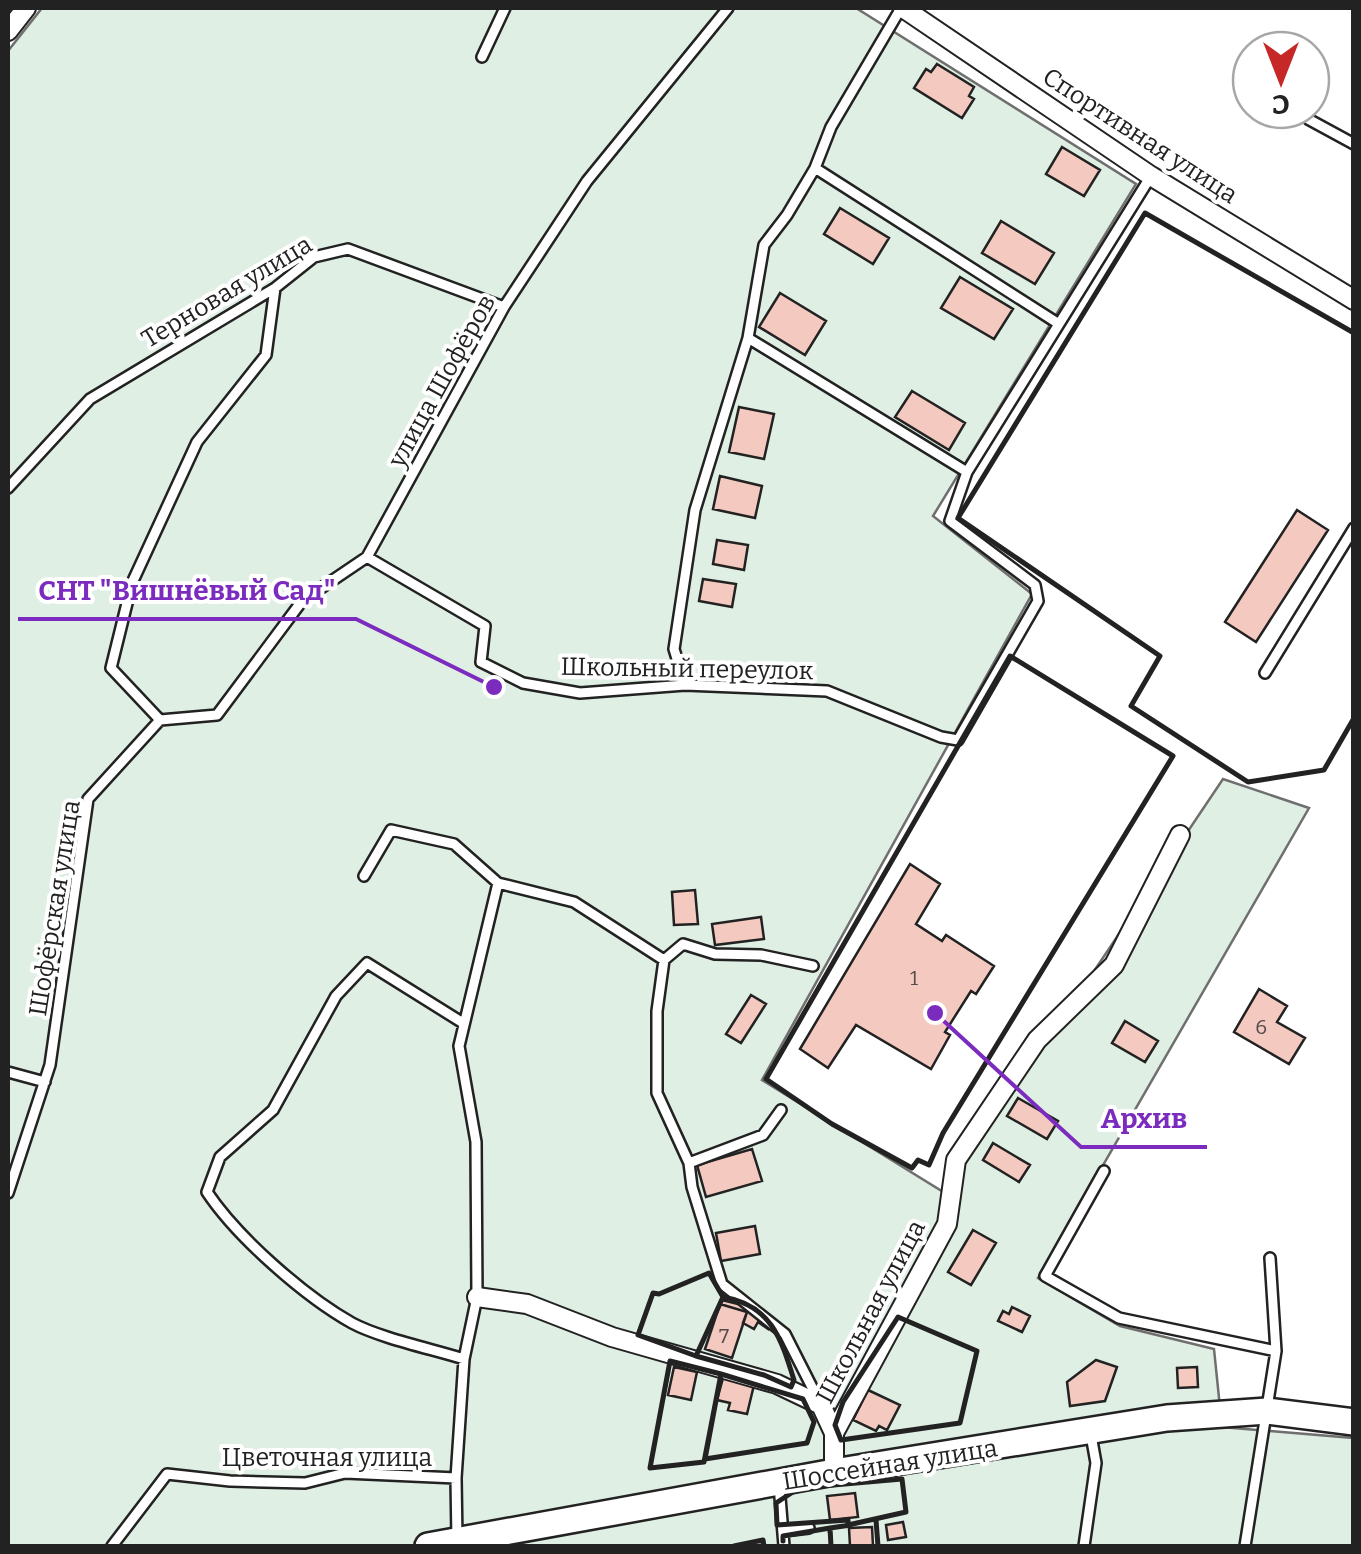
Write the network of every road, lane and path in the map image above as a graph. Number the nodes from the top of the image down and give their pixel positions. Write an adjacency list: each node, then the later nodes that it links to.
1 (26, 8): 5 (street)
2 (505, 8): 6 (lane)
3 (728, 8): 13 (lane, улица Шофёров)
4 (902, 8): 9 (lane); 10 (street, Спортивная улица)
5 (8, 31)
6 (482, 57)
7 (1329, 130): 8 (lane)
8 (1354, 144)
9 (814, 168): 14 (lane); 15 (lane)
10 (1151, 176): 12 (street, Спортивная улица); 14 (lane)
11 (275, 288): 13 (lane, Терновая улица); 17 (lane, Терновая улица); 22 (lane)
12 (1354, 300)
13 (504, 306): 19 (lane, улица Шофёров)
14 (1059, 324): 16 (lane)
15 (748, 338): 16 (lane); 21 (lane)
16 (967, 472): 21 (lane, Школьный переулок)
17 (8, 488)
18 (1354, 528): 20 (lane)
19 (367, 558): 21 (lane, Школьный переулок); 22 (lane, улица Шофёров)
20 (1265, 673)
21 (686, 685)
22 (160, 720): 30 (lane, Шофёрская улица)
23 (1180, 835): 42 (street, Школьная улица)
24 (364, 876): 25 (lane)
25 (498, 883): 26 (lane); 28 (lane, Цветочная улица)
26 (664, 960): 27 (lane); 32 (lane)
27 (813, 966)
28 (464, 1023): 36 (lane, Цветочная улица); 38 (lane)
29 (8, 1072): 30 (lane)
30 (45, 1082): 34 (lane, Шофёрская улица)
31 (781, 1110): 32 (lane)
32 (689, 1163): 39 (lane)
33 (1104, 1172): 37 (lane)
34 (8, 1193)
35 (1270, 1258): 37 (lane)
36 (477, 1297): 38 (lane, Цветочная улица); 39 (street, Школьная улица)
37 (1276, 1351): 40 (lane)
38 (464, 1358): 45 (lane, Цветочная улица)
39 (821, 1405): 42 (street, Школьная улица)
40 (1267, 1411): 41 (street, Шоссейная улица); 43 (street, Шоссейная улица); 54 (lane)
41 (1354, 1422)
42 (834, 1433): 44 (street)
43 (1090, 1433): 44 (street, Шоссейная улица); 53 (lane)
44 (834, 1472): 46 (street, Шоссейная улица)
45 (456, 1478): 49 (lane); 50 (lane, Цветочная улица)
46 (778, 1482): 48 (lane); 49 (street, Шоссейная улица)
47 (809, 1528): 48 (lane)
48 (784, 1531): 52 (lane)
49 (457, 1541): 51 (street, Шоссейная улица)
50 (112, 1546)
51 (428, 1546)
52 (784, 1546)
53 (1084, 1546)
54 (1245, 1546)

